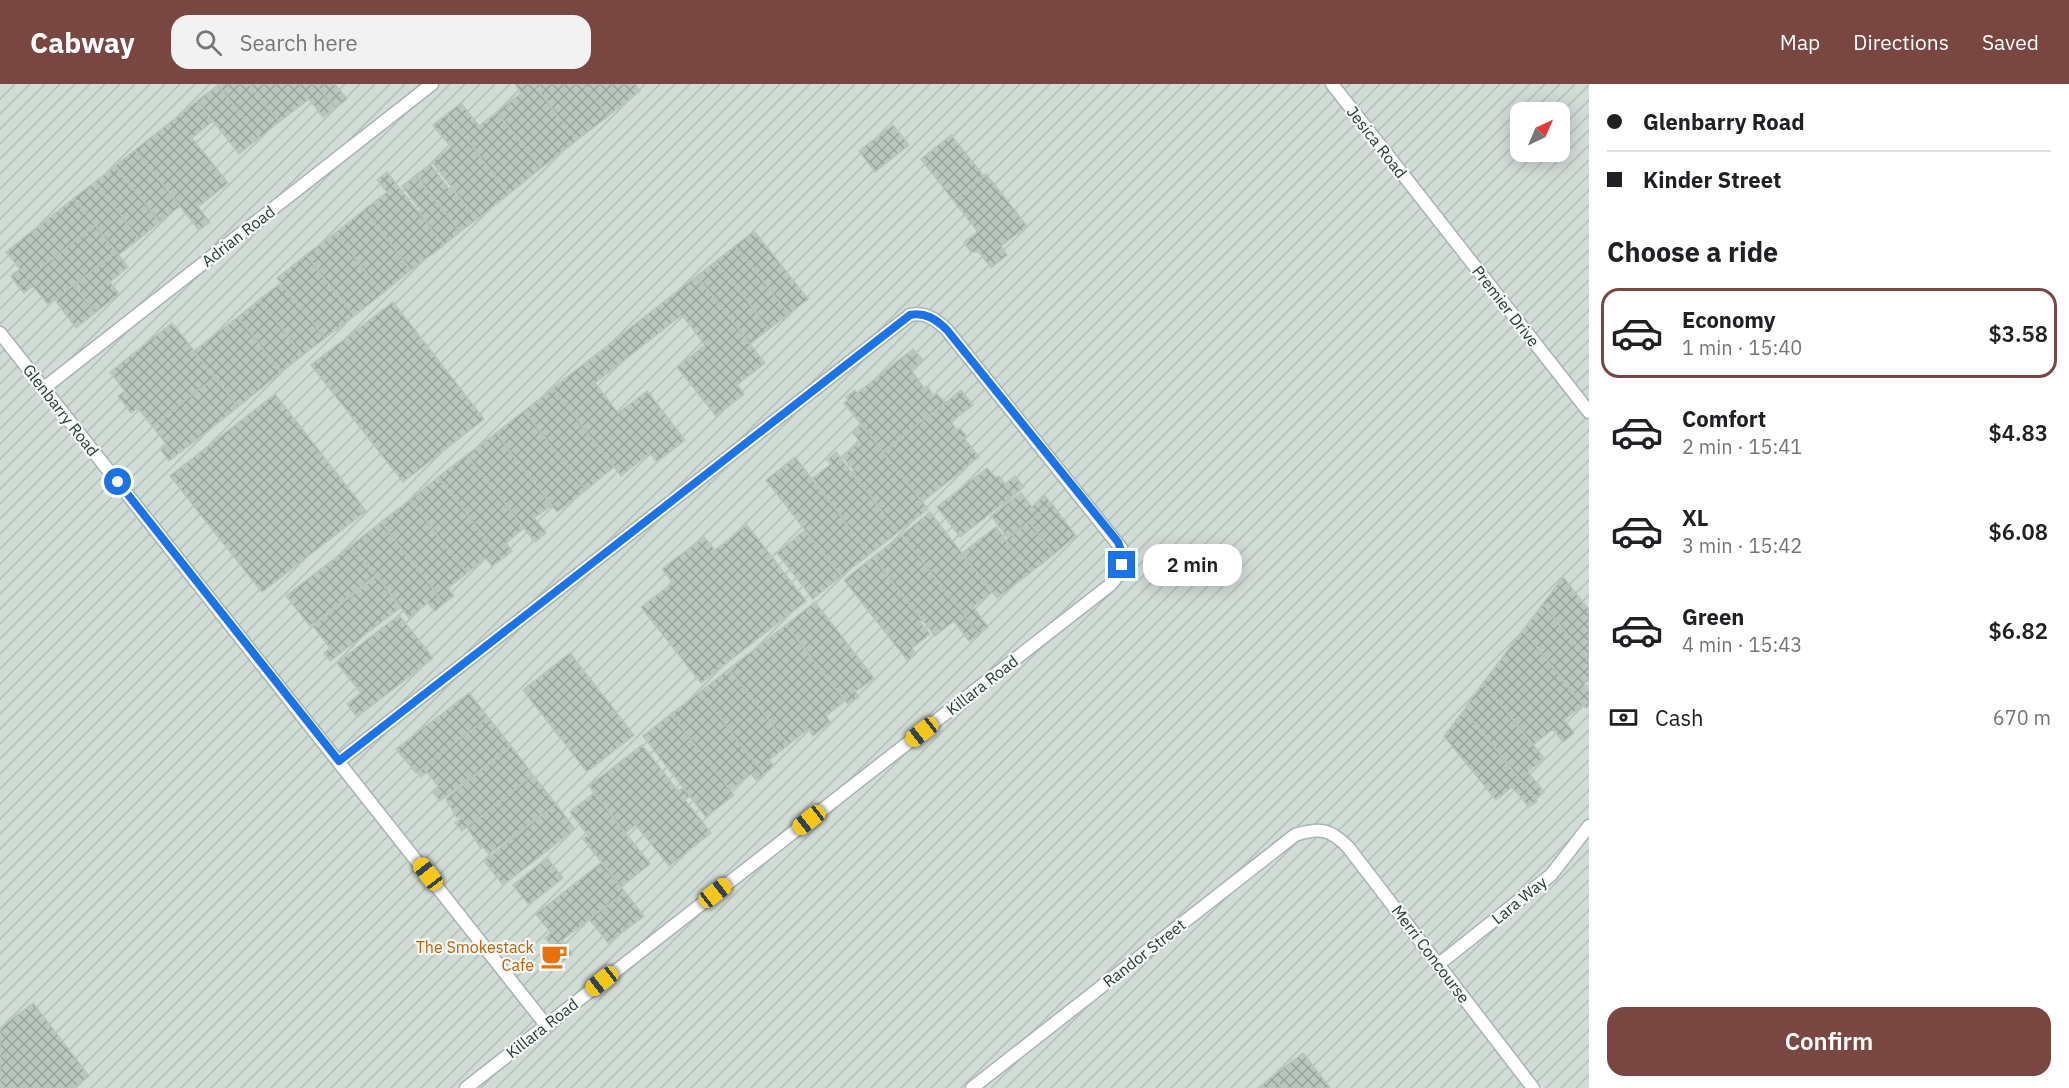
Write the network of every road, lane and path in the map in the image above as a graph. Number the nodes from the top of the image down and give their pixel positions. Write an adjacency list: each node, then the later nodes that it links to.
1 (432, 84): 5 (street, Adrian Road)
2 (1332, 84): 3 (street, Jesica Road)
3 (1423, 199): 6 (street, Premier Drive)
4 (0, 333): 5 (street, Glenbarry Road)
5 (44, 388): 7 (street, Glenbarry Road)
6 (1589, 412)
7 (339, 761): 11 (street, Glenbarry Road); 11 (street, Killara Road)
8 (1589, 826): 10 (street, Lara Way)
9 (1322, 830): 10 (street, Merri Concourse); 13 (street, Randor Street)
10 (1439, 964): 14 (street, Merri Concourse)
11 (546, 1025): 12 (street, Killara Road)
12 (466, 1088)
13 (972, 1088)
14 (1533, 1088)

